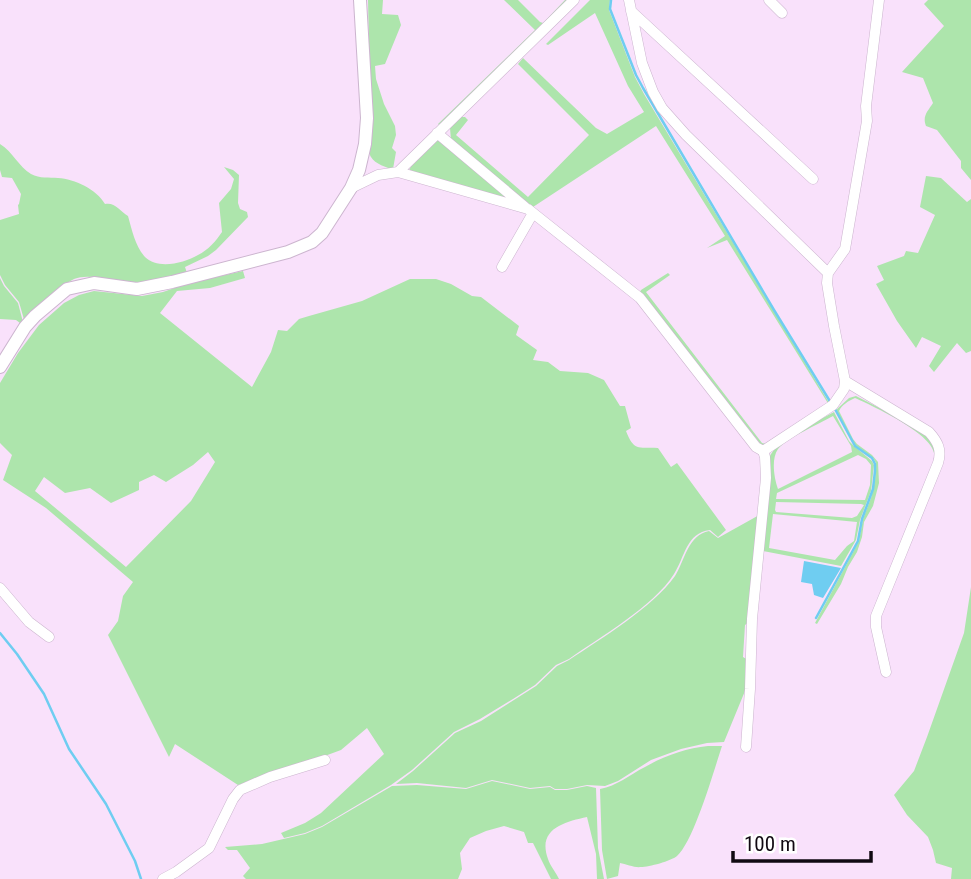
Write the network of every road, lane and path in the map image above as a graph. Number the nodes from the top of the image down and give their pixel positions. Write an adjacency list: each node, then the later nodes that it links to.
1 (360, 0): 11 (street)
2 (574, 0): 8 (street)
3 (629, 0): 6 (street)
4 (769, 0): 7 (street)
5 (878, 0): 14 (street)
6 (631, 11): 10 (street); 14 (street)
7 (782, 13)
8 (437, 133): 9 (street); 12 (street)
9 (398, 172): 11 (street); 12 (street)
10 (813, 179)
11 (351, 188): 15 (street)
12 (530, 211): 13 (street); 17 (street)
13 (502, 267)
14 (828, 274): 16 (street)
15 (0, 367)
16 (845, 381): 17 (street); 20 (street)
17 (763, 451): 21 (street)
18 (0, 588): 19 (street)
19 (49, 637)
20 (886, 672)
21 (746, 747)
22 (325, 760): 23 (street)
23 (163, 879)

